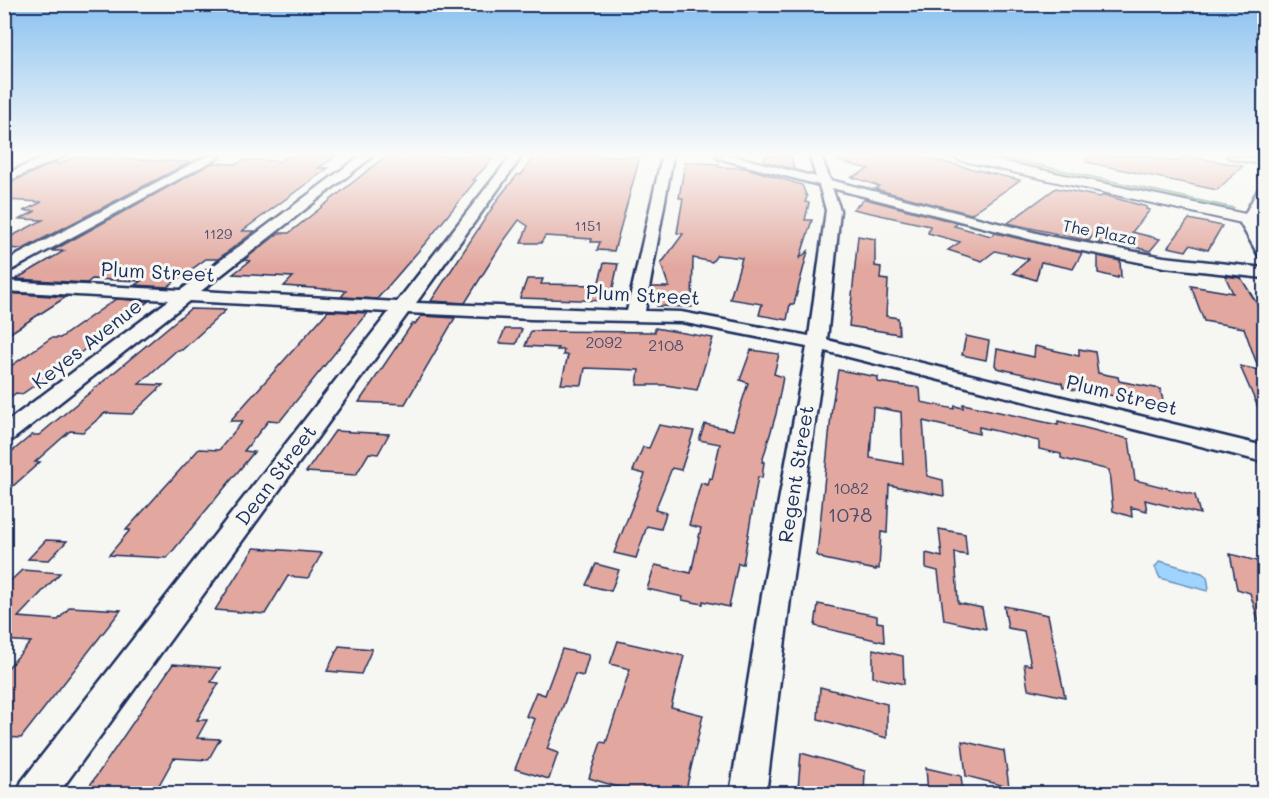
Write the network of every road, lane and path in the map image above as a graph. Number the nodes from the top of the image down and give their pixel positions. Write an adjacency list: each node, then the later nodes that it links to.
1 (145, 193): 13 (street)
2 (318, 193): 16 (street, Keyes Avenue)
3 (489, 193): 17 (street, Dean Street)
4 (660, 193): 18 (street)
5 (827, 193): 19 (street, Regent Street)
6 (873, 193): 14 (street, The Plaza)
7 (1153, 193): 10 (street)
8 (1169, 193): 10 (street)
9 (1263, 193): 10 (street)
10 (1256, 213): 11 (street); 12 (street)
11 (1264, 223)
12 (1264, 253)
13 (4, 269)
14 (1264, 273)
15 (4, 286): 16 (street, Plum Street)
16 (184, 296): 17 (street, Plum Street); 20 (street, Keyes Avenue)
17 (404, 307): 18 (street, Plum Street); 22 (street, Dean Street)
18 (635, 315): 19 (street, Plum Street)
19 (817, 343): 21 (street, Plum Street); 23 (street, Regent Street)
20 (4, 435)
21 (1264, 454)
22 (36, 794)
23 (748, 794)

